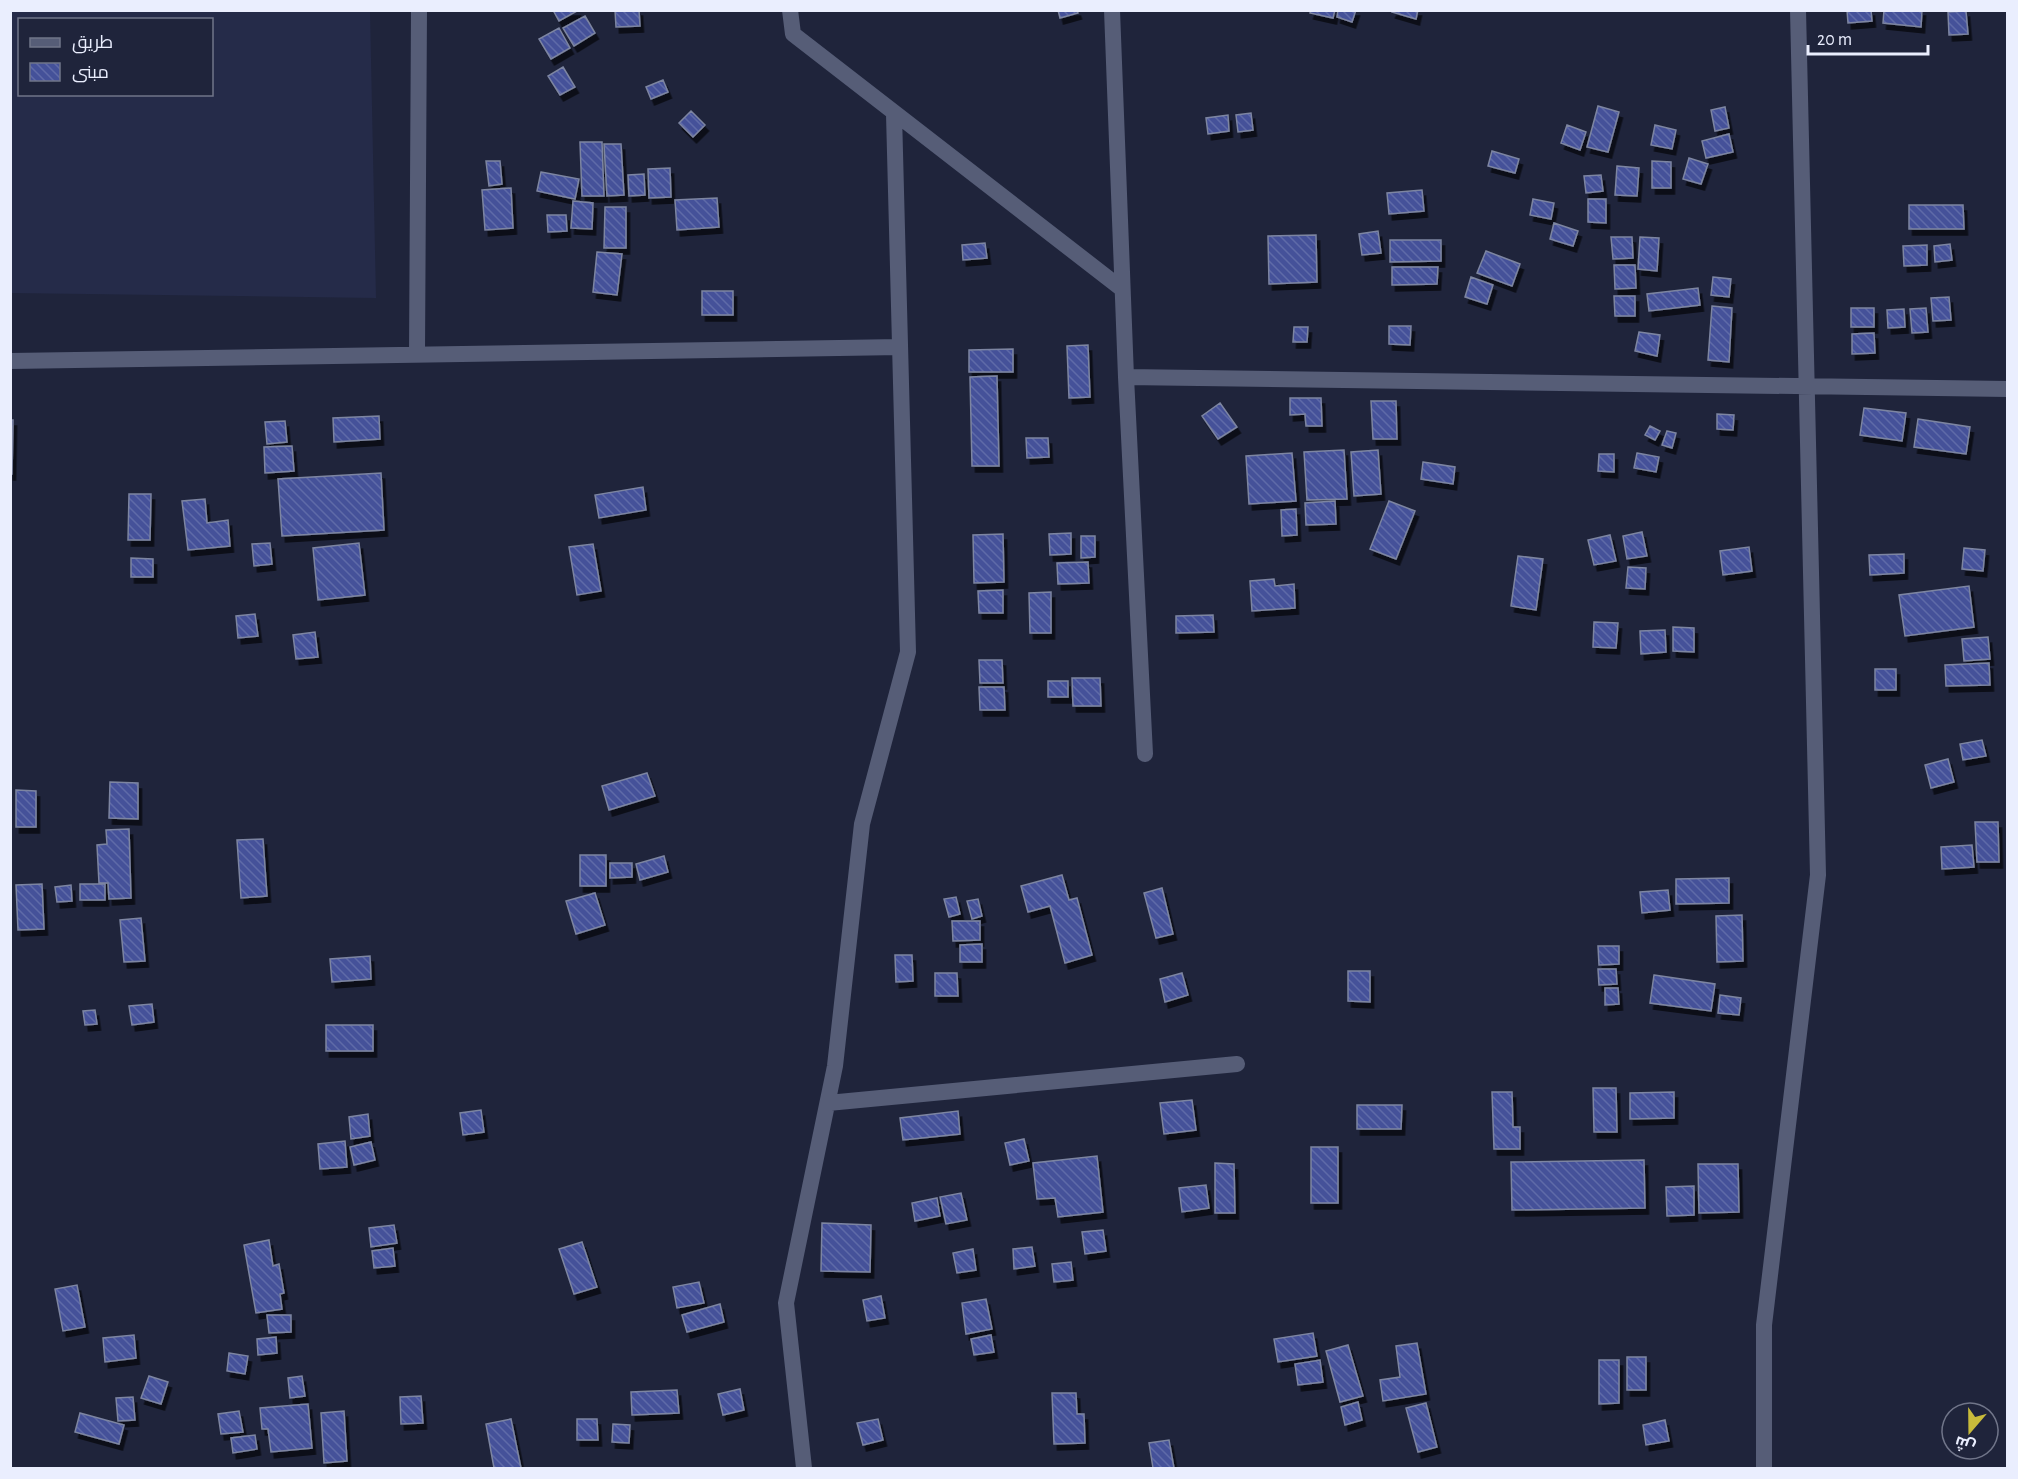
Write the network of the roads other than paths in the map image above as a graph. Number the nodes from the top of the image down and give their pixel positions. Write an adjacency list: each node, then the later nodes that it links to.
1 (419, 10): 8 (street)
2 (790, 10): 5 (street)
3 (1112, 10): 6 (street)
4 (1798, 10): 11 (street)
5 (894, 114): 6 (street); 7 (street)
6 (1122, 289): 10 (street)
7 (900, 347): 8 (street); 15 (street)
8 (417, 354): 9 (street)
9 (10, 361)
10 (1126, 376): 11 (street); 13 (street)
11 (1807, 387): 12 (street); 17 (street)
12 (2007, 389)
13 (1145, 754)
14 (1237, 1064): 15 (street)
15 (828, 1103): 16 (street)
16 (804, 1468)
17 (1764, 1468)

